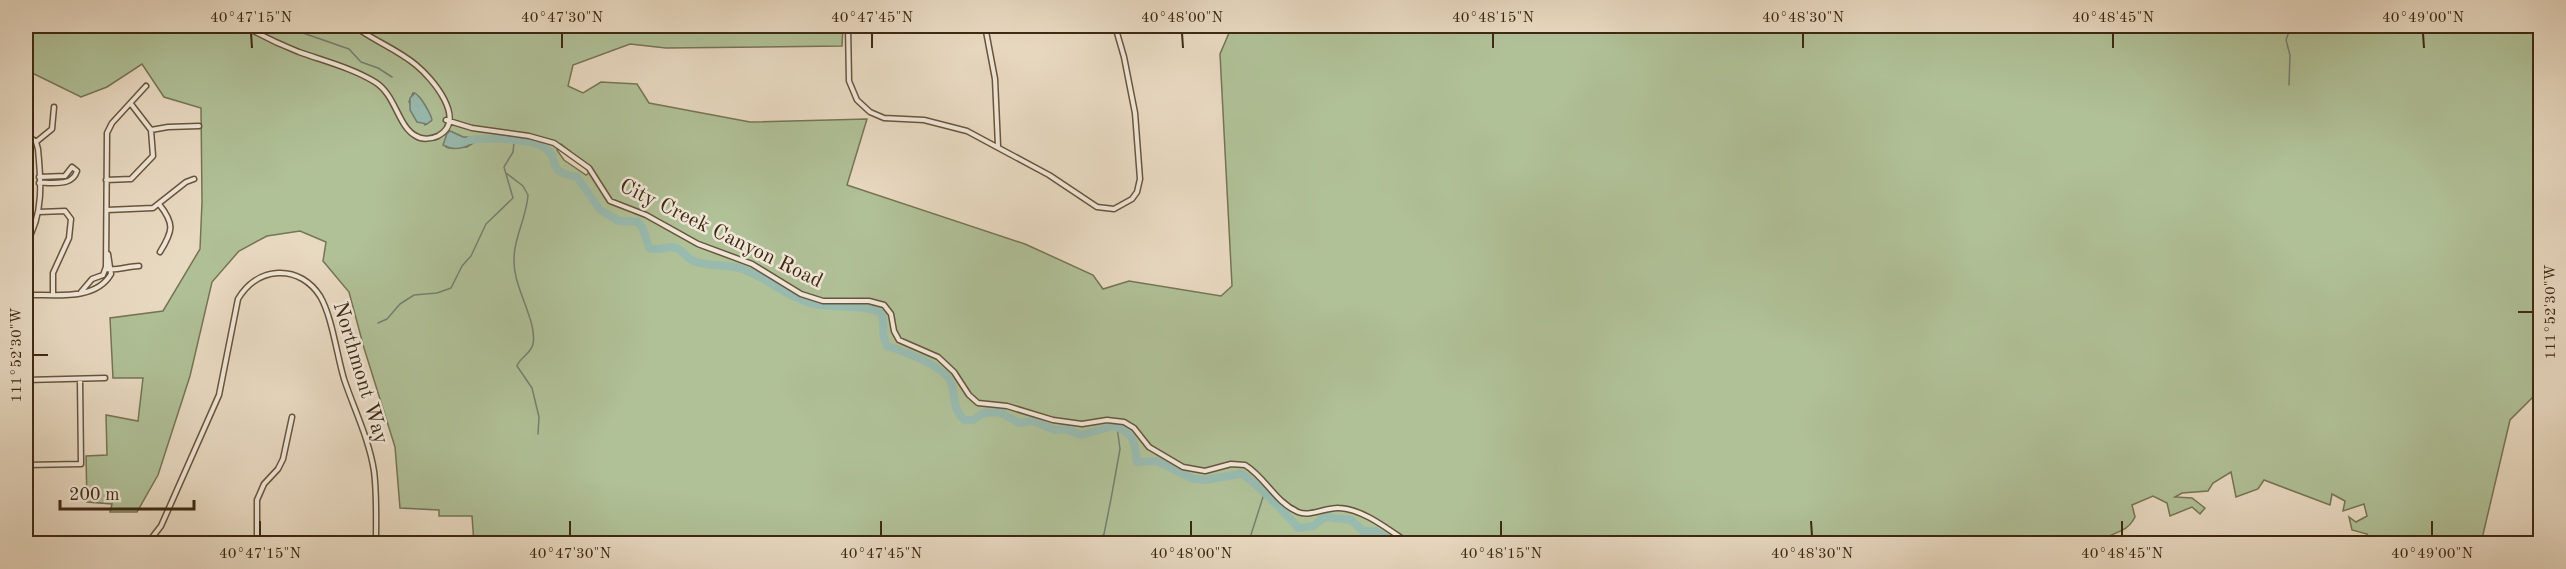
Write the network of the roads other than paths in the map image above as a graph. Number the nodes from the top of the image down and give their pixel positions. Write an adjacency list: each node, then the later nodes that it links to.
1 (245, 26): 9 (street)
2 (354, 26): 9 (street)
3 (848, 26): 14 (street)
4 (985, 26): 14 (street)
5 (1115, 26): 14 (street)
6 (146, 86): 7 (street)
7 (131, 104): 11 (street); 17 (street)
8 (54, 107): 13 (street)
9 (448, 121): 39 (street, City Creek Canyon Road)
10 (200, 126): 11 (street)
11 (151, 130): 17 (street)
12 (26, 134): 13 (street)
13 (36, 142): 15 (street)
14 (998, 146)
15 (39, 177): 18 (street); 18 (street)
16 (194, 179): 19 (street)
17 (106, 180): 20 (street)
18 (39, 183): 21 (street)
19 (159, 204): 20 (street); 24 (street)
20 (107, 210): 23 (street)
21 (39, 212): 22 (street); 29 (street)
22 (26, 243)
23 (107, 250): 26 (street); 27 (street)
24 (160, 252)
25 (139, 266): 27 (street)
26 (106, 269): 27 (street); 28 (street)
27 (111, 270): 28 (street)
28 (81, 292): 29 (street)
29 (53, 294): 30 (street)
30 (26, 295)
31 (105, 378): 32 (street)
32 (80, 379): 33 (street); 35 (street)
33 (26, 380)
34 (292, 417): 37 (street)
35 (26, 465)
36 (147, 543): 38 (street, Northmont Way)
37 (257, 543)
38 (376, 543)
39 (1410, 543)

